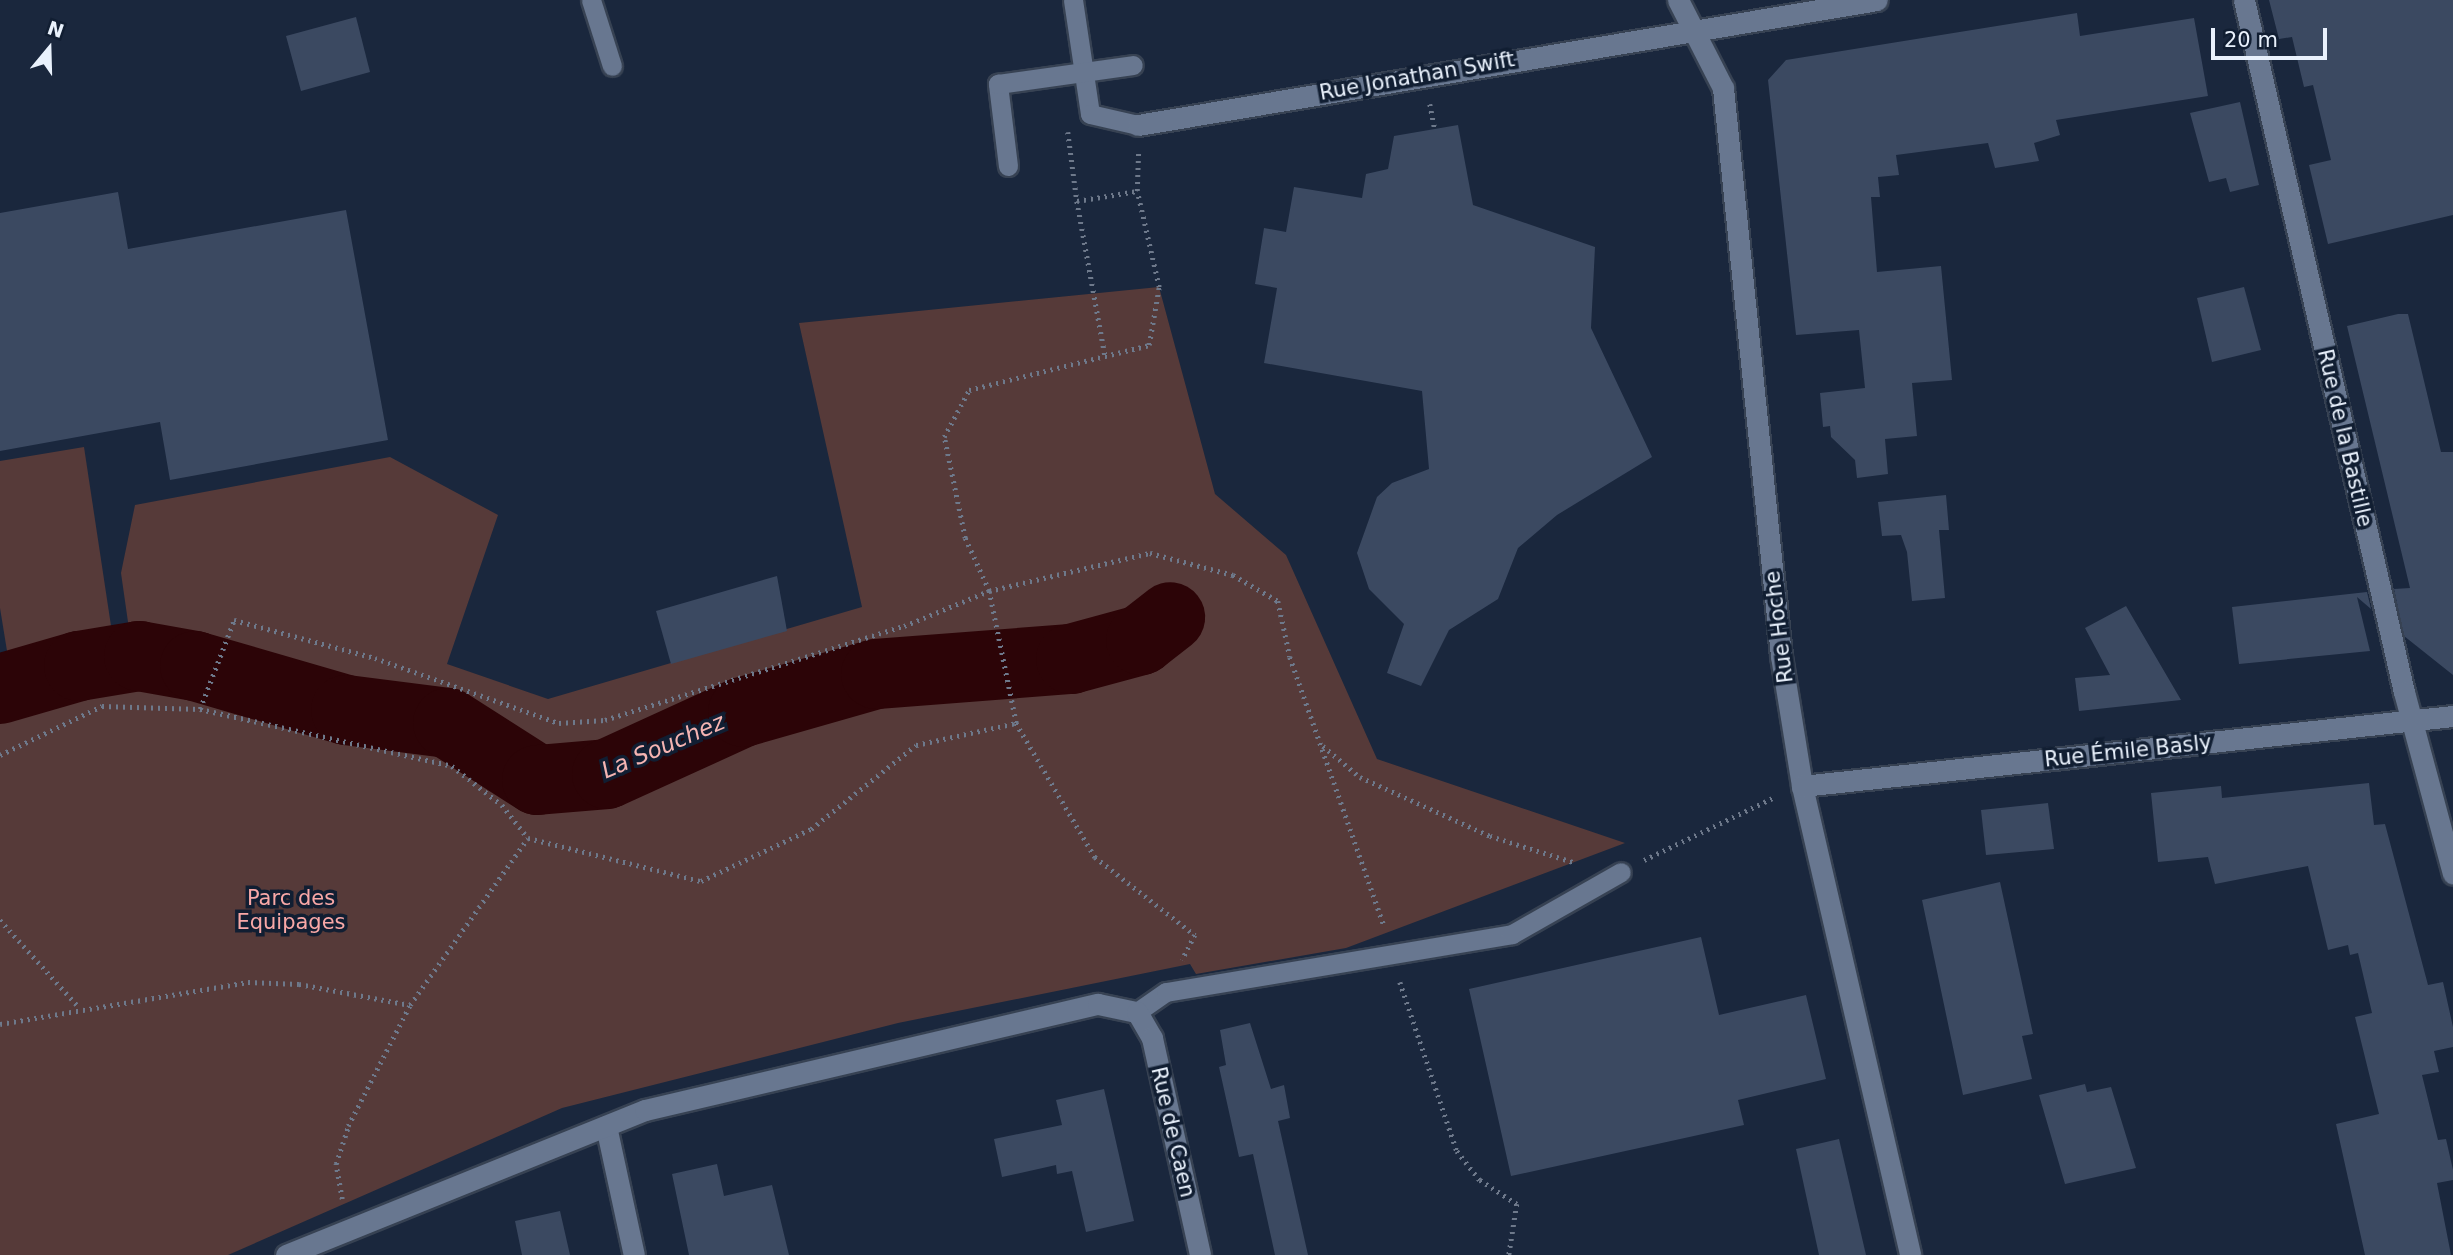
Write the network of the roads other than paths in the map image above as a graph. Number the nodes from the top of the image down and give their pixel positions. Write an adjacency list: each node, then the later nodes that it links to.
1 (592, 0): 8 (lane)
2 (1073, 0): 9 (lane)
3 (1678, 0): 6 (street, Rue Hoche)
4 (1877, 0): 6 (street, Rue Jonathan Swift)
5 (2244, 0): 13 (street, Rue de la Bastille)
6 (1696, 29): 10 (street, Rue Jonathan Swift); 14 (street, Rue Hoche)
7 (1133, 65): 9 (lane)
8 (612, 66)
9 (1083, 69): 10 (lane); 11 (lane)
10 (1138, 125)
11 (1008, 166)
12 (2453, 716): 13 (street, Rue Émile Basly)
13 (2411, 720): 14 (street, Rue Émile Basly); 16 (street, Rue de la Bastille)
14 (1802, 786): 22 (street, Rue Hoche)
15 (1621, 872): 17 (lane)
16 (2453, 873)
17 (1137, 1012): 18 (street); 21 (street, Rue de Caen)
18 (606, 1125): 19 (street); 20 (street)
19 (286, 1255)
20 (634, 1255)
21 (1200, 1255)
22 (1910, 1255)

